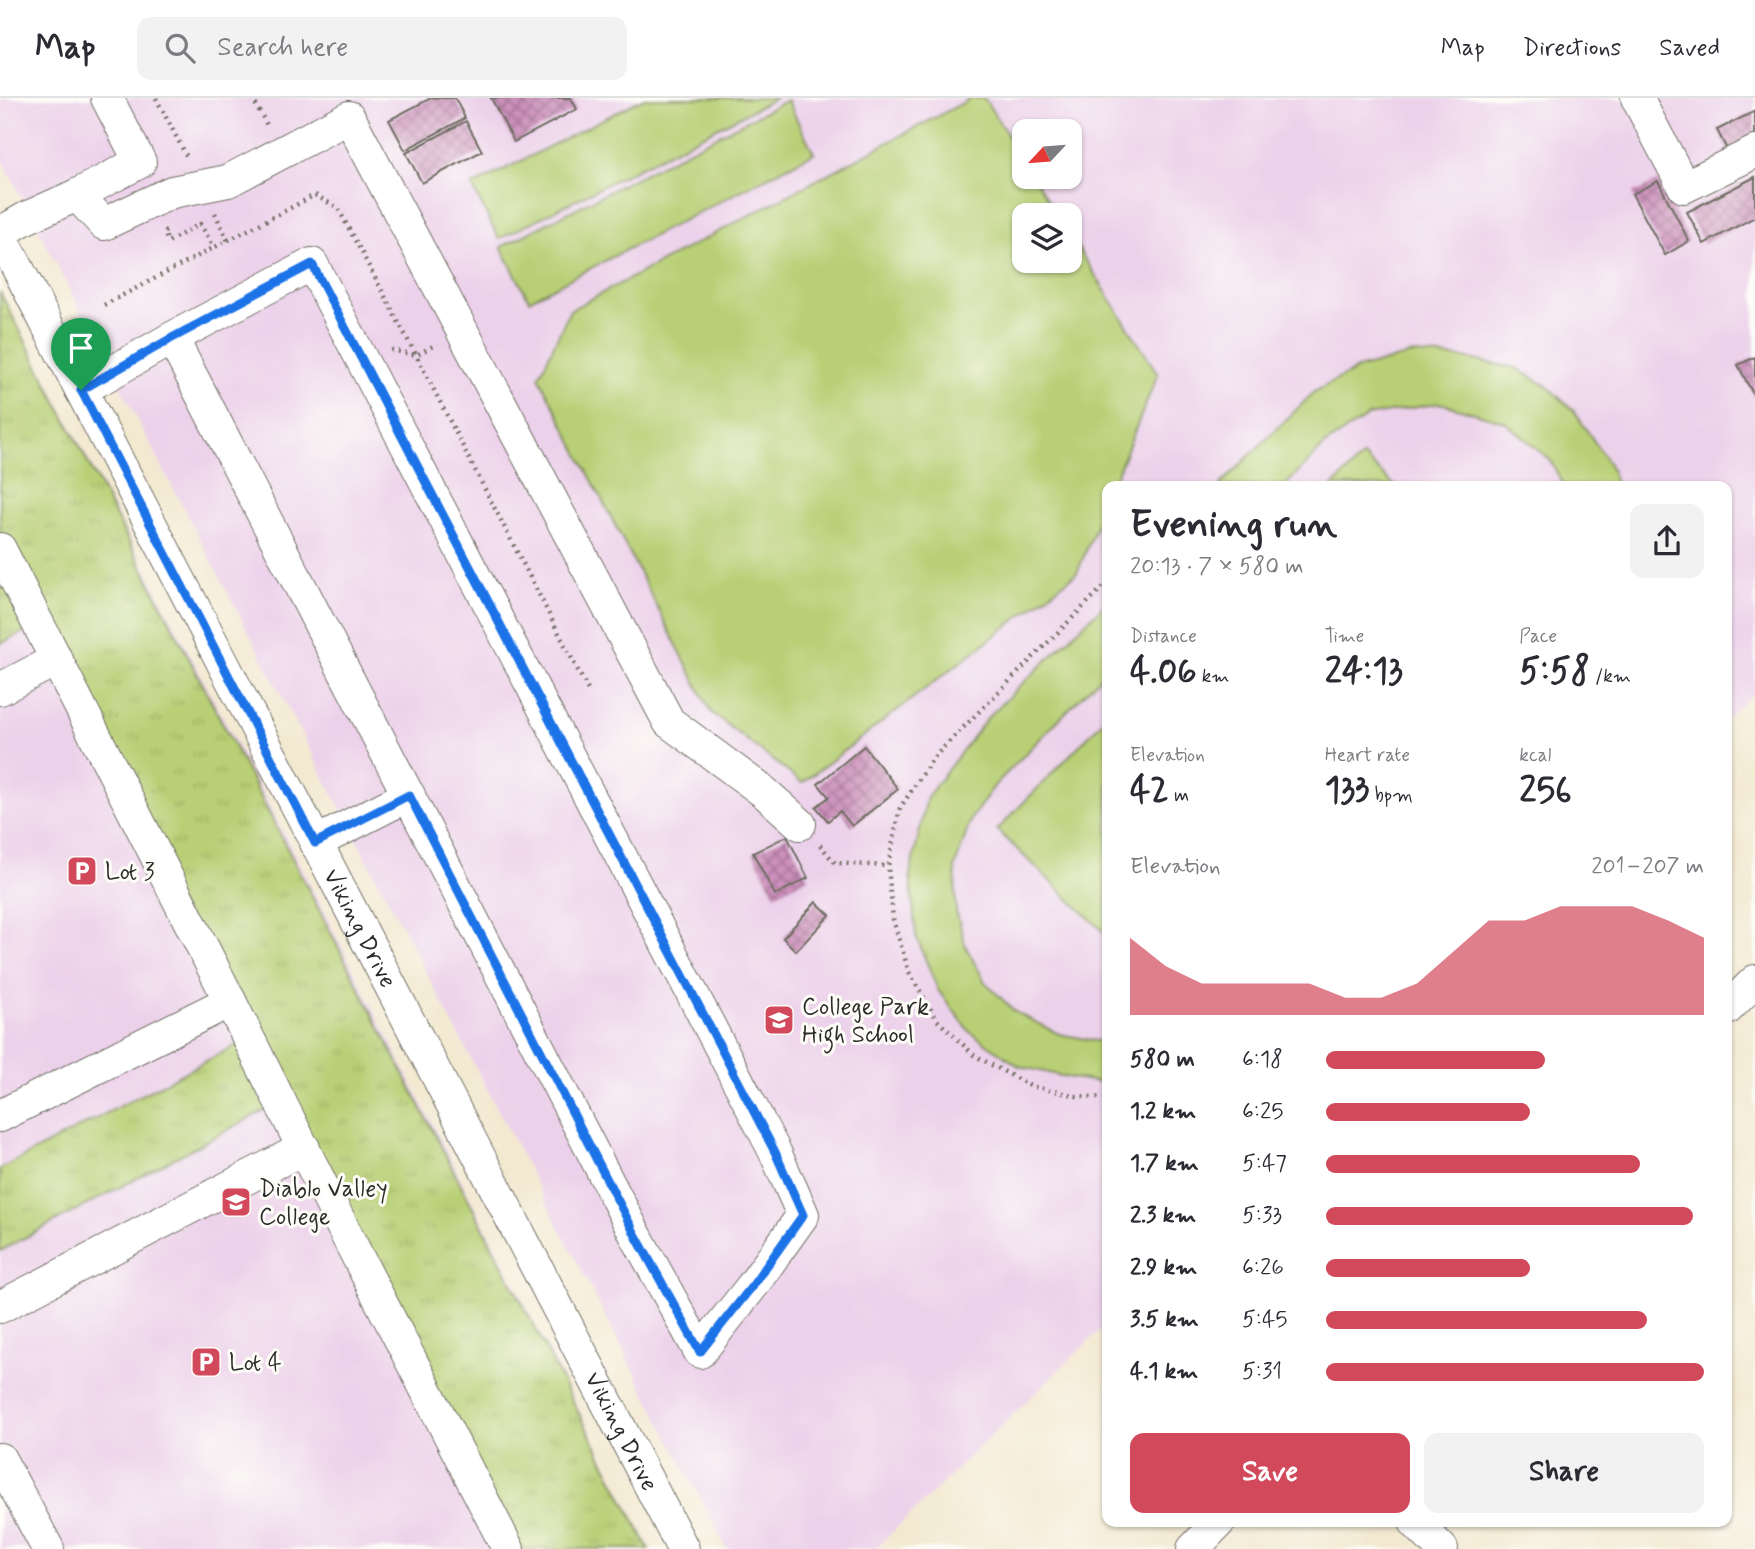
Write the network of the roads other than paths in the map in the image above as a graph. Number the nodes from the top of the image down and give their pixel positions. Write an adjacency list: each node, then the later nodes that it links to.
1 (107, 98): 4 (street)
2 (1637, 98): 3 (street)
3 (1755, 152)
4 (77, 195): 5 (street); 12 (street)
5 (0, 233): 7 (street, Viking Drive)
6 (172, 338): 7 (street); 11 (street); 11 (street)
7 (81, 390): 13 (street, Viking Drive)
8 (1, 556): 9 (street)
9 (56, 660): 10 (street); 15 (street)
10 (0, 690)
11 (409, 795): 13 (street)
12 (800, 824)
13 (315, 843): 25 (street, Viking Drive)
14 (1755, 981): 16 (street)
15 (230, 1001): 17 (street); 18 (street)
16 (1732, 1004)
17 (0, 1116)
18 (304, 1148): 19 (street); 24 (street)
19 (0, 1307)
20 (0, 1459): 23 (street)
21 (1214, 1527): 26 (street)
22 (1420, 1527): 27 (street)
23 (48, 1549)
24 (508, 1549)
25 (682, 1549)
26 (1193, 1549)
27 (1441, 1549)

